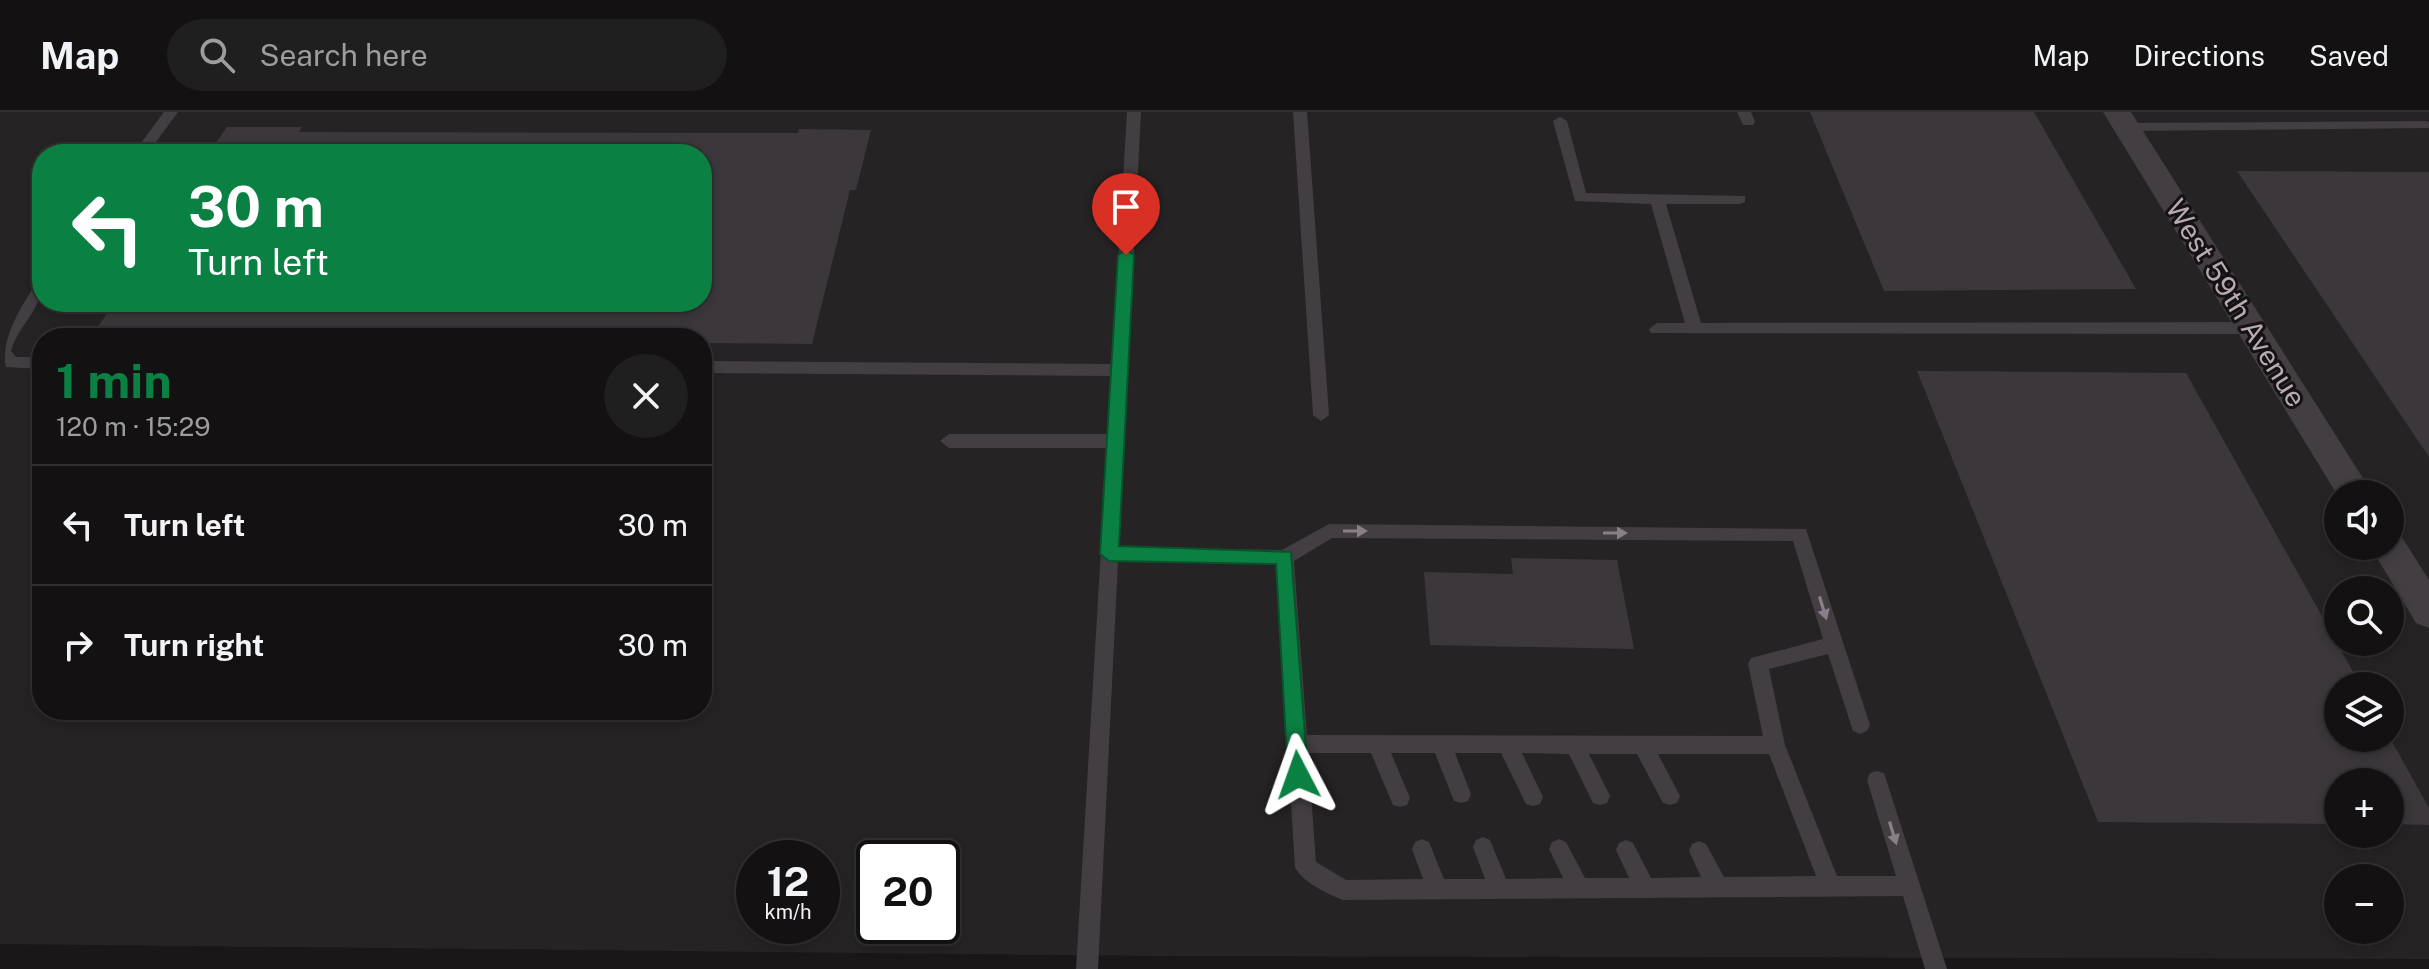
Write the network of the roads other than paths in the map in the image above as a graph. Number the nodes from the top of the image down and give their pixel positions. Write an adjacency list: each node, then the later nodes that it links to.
1 (171, 112): 7 (lane)
2 (1134, 112): 16 (lane)
3 (1300, 112): 17 (lane)
4 (2122, 119): 6 (lane); 12 (street, West 59th Avenue)
5 (1560, 121): 8 (lane)
6 (2424, 125)
7 (147, 144)
8 (1657, 199): 9 (lane); 11 (lane)
9 (1740, 199)
10 (32, 302): 14 (lane)
11 (1694, 328): 12 (lane); 13 (lane)
12 (2251, 328): 20 (street, West 59th Avenue)
13 (1657, 329)
14 (32, 363)
15 (712, 367): 16 (lane)
16 (1120, 370): 19 (lane)
17 (1321, 415)
18 (949, 441): 19 (lane)
19 (1116, 441): 21 (lane)
20 (2346, 480)
21 (1109, 554): 22 (lane); 52 (lane)
22 (1285, 557): 25 (lane, one-way to 25); 27 (lane)
23 (2397, 560): 24 (street)
24 (2429, 612)
25 (1835, 644): 26 (lane); 33 (lane)
26 (1860, 725)
27 (1296, 744): 28 (lane); 51 (lane)
28 (1377, 744): 29 (lane); 39 (lane)
29 (1441, 744): 30 (lane); 35 (lane)
30 (1507, 744): 31 (lane); 38 (lane)
31 (1574, 744): 32 (lane); 36 (lane)
32 (1642, 744): 33 (lane); 37 (lane)
33 (1775, 745): 46 (lane)
34 (1877, 780): 45 (lane, one-way to 45)
35 (1461, 794)
36 (1600, 796)
37 (1670, 796)
38 (1533, 797)
39 (1400, 798)
40 (1483, 847): 50 (lane)
41 (1422, 849): 51 (lane)
42 (1559, 849): 47 (lane)
43 (1626, 850): 48 (lane)
44 (1699, 851): 49 (lane)
45 (1910, 886): 46 (lane); 53 (lane)
46 (1831, 887): 49 (lane)
47 (1579, 888): 48 (lane); 50 (lane)
48 (1645, 888): 49 (lane)
49 (1718, 888)
50 (1500, 889): 51 (lane)
51 (1438, 890)
52 (1087, 969)
53 (1936, 969)

